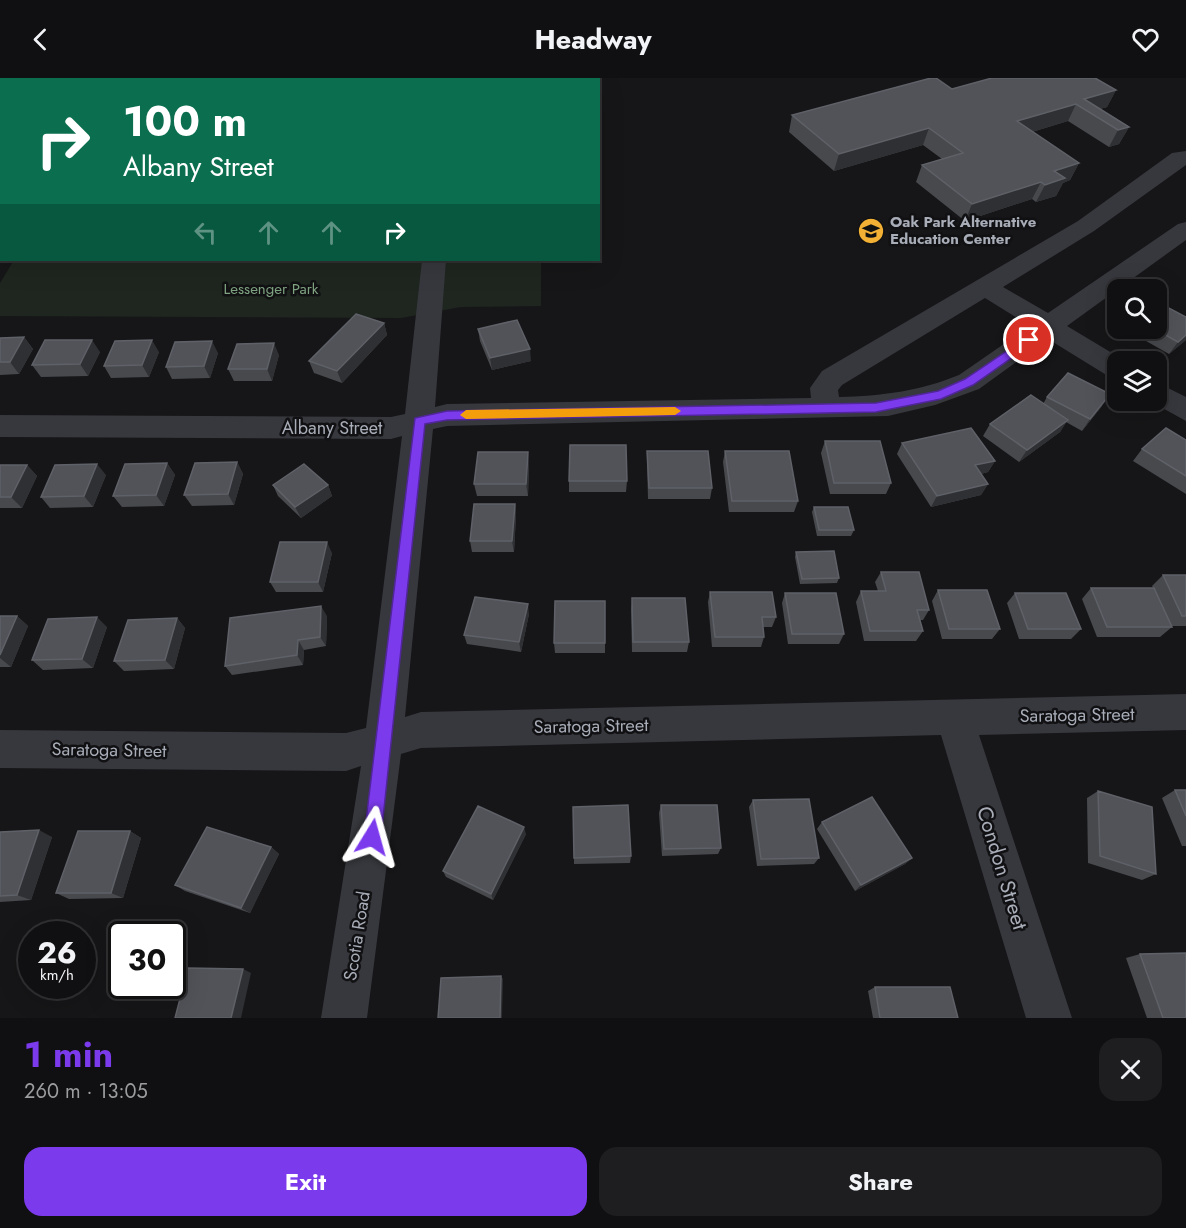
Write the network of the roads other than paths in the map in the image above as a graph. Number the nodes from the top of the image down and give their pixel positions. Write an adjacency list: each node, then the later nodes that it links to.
1 (1186, 158): 4 (street)
2 (1185, 232): 5 (street, Albany Street)
3 (434, 261): 10 (street, Scotia Road)
4 (984, 286): 5 (street); 8 (street)
5 (1048, 326): 6 (street); 8 (street, Albany Street)
6 (1107, 362)
7 (1167, 399): 9 (street)
8 (826, 408): 10 (street, Albany Street)
9 (1186, 410)
10 (419, 421): 11 (street, Albany Street); 14 (street, Scotia Road)
11 (0, 426)
12 (1186, 712): 13 (street, Saratoga Street)
13 (955, 718): 14 (street, Saratoga Street); 17 (street, Condon Street)
14 (383, 741): 15 (street, Saratoga Street); 16 (street, Scotia Road)
15 (0, 749)
16 (344, 1018)
17 (1049, 1018)

